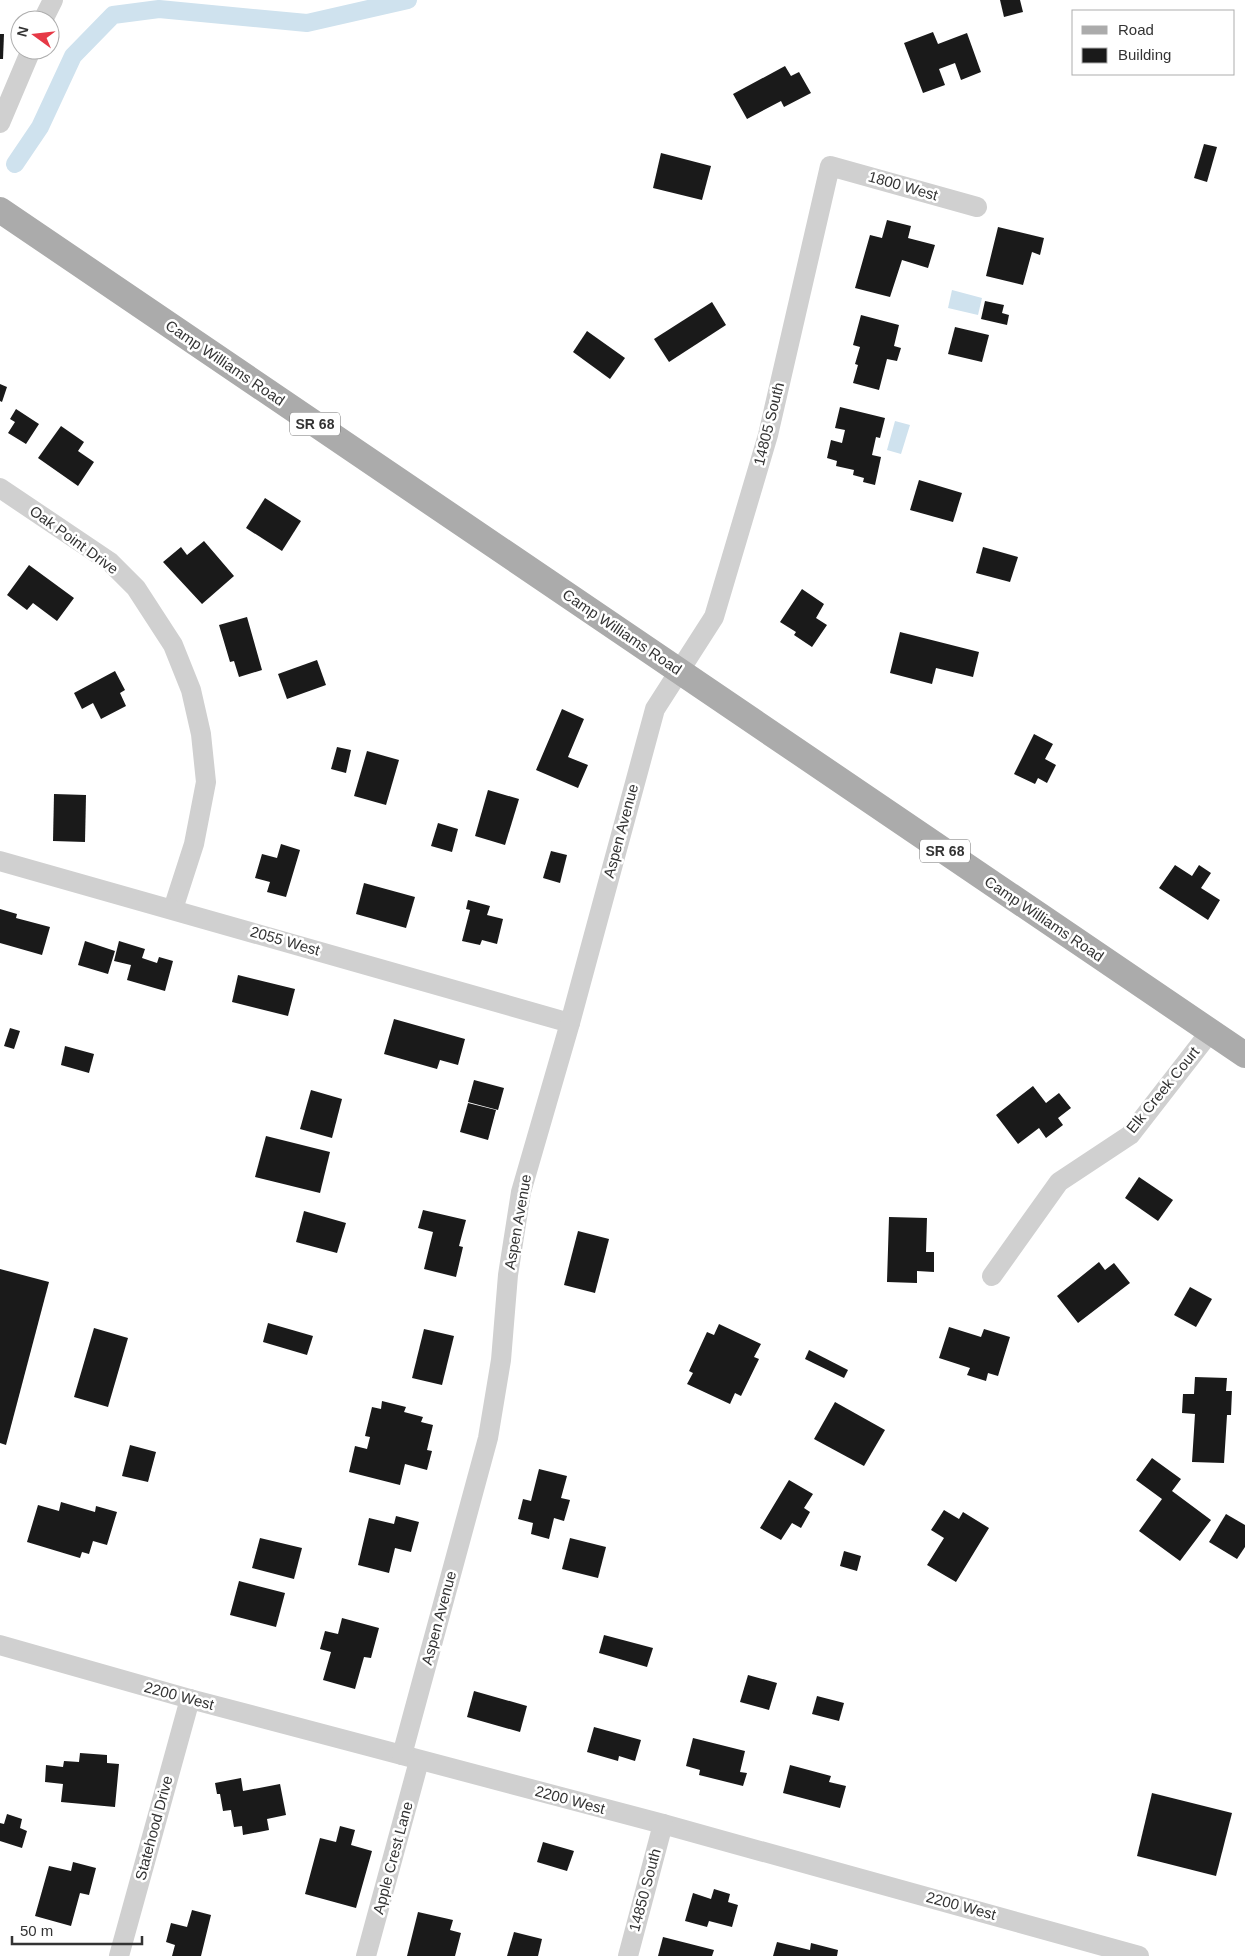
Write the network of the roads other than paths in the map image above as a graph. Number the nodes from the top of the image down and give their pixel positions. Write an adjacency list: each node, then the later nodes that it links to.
1 (27, 60): 2 (street)
2 (0, 123)
3 (830, 166): 4 (street, 1800 West); 7 (street, 14805 South)
4 (977, 207)
5 (0, 210): 7 (main road, Camp Williams Road / SR 68)
6 (0, 488): 9 (street, Oak Point Drive)
7 (679, 671): 10 (street, Aspen Avenue); 11 (main road, Camp Williams Road / SR 68)
8 (0, 861): 9 (street, 2055 West)
9 (173, 909): 10 (street, 2055 West)
10 (570, 1023): 16 (street, Aspen Avenue)
11 (1210, 1032): 12 (main road, Camp Williams Road / SR 68); 13 (street, Elk Creek Court)
12 (1245, 1055)
13 (992, 1276)
14 (0, 1645): 15 (street, 2200 West)
15 (190, 1699): 16 (street, 2200 West); 18 (street, Statehood Drive)
16 (411, 1758): 17 (street, 2200 West); 19 (street, Apple Crest Lane)
17 (662, 1824): 20 (street, 14850 South); 21 (street, 2200 West)
18 (119, 1956)
19 (366, 1956)
20 (628, 1956)
21 (1139, 1956)

